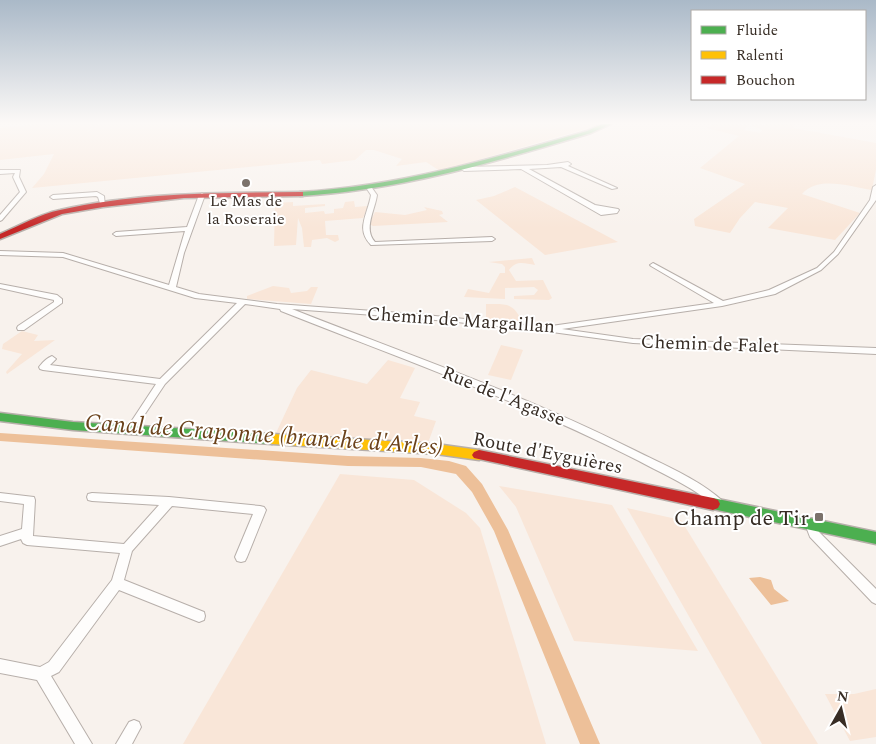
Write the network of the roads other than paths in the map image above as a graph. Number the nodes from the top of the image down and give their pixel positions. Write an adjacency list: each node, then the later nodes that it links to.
1 (495, 159): 3 (street)
2 (523, 168): 3 (street); 5 (street); 11 (street)
3 (464, 169): 7 (street)
4 (0, 172): 13 (street)
5 (614, 188)
6 (876, 188): 24 (street, Chemin de Margaillan)
7 (370, 189): 8 (street); 18 (street)
8 (202, 195): 10 (street); 15 (street)
9 (53, 197): 10 (street)
10 (103, 205): 17 (street)
11 (593, 207)
12 (0, 211): 13 (street)
13 (9, 211): 14 (street)
14 (0, 220)
15 (188, 229): 16 (street); 22 (street)
16 (116, 234)
17 (0, 237)
18 (492, 239)
19 (0, 253): 22 (street, Chemin de Margaillan)
20 (653, 265): 24 (street)
21 (0, 286): 27 (street)
22 (172, 288): 23 (street, Chemin de Margaillan)
23 (243, 302): 25 (street, Chemin de Margaillan); 32 (street)
24 (722, 304): 26 (street, Chemin de Margaillan)
25 (277, 306): 28 (street, Chemin de Margaillan); 38 (street, Rue de l'Agasse)
26 (584, 324): 28 (street, Chemin de Margaillan); 29 (street)
27 (21, 328)
28 (544, 329): 29 (street, Chemin de Falet)
29 (607, 338): 30 (street, Chemin de Falet)
30 (876, 351)
31 (52, 359): 32 (street)
32 (162, 382): 34 (street)
33 (0, 417): 34 (street, Route d'Eyguières)
34 (130, 430): 38 (street, Route d'Eyguières)
35 (0, 497): 40 (street)
36 (92, 497): 37 (street)
37 (170, 501): 43 (street); 44 (street)
38 (720, 505): 39 (street, Route d'Eyguières)
39 (811, 524): 41 (street, Route d'Eyguières); 46 (street)
40 (28, 532): 42 (street); 43 (street)
41 (876, 538)
42 (0, 540)
43 (127, 549): 45 (street)
44 (241, 557)
45 (117, 583): 47 (street); 49 (street)
46 (876, 598)
47 (199, 616)
48 (0, 666): 49 (street)
49 (41, 674): 51 (street)
50 (134, 726): 52 (street)
51 (84, 744)
52 (124, 744)

